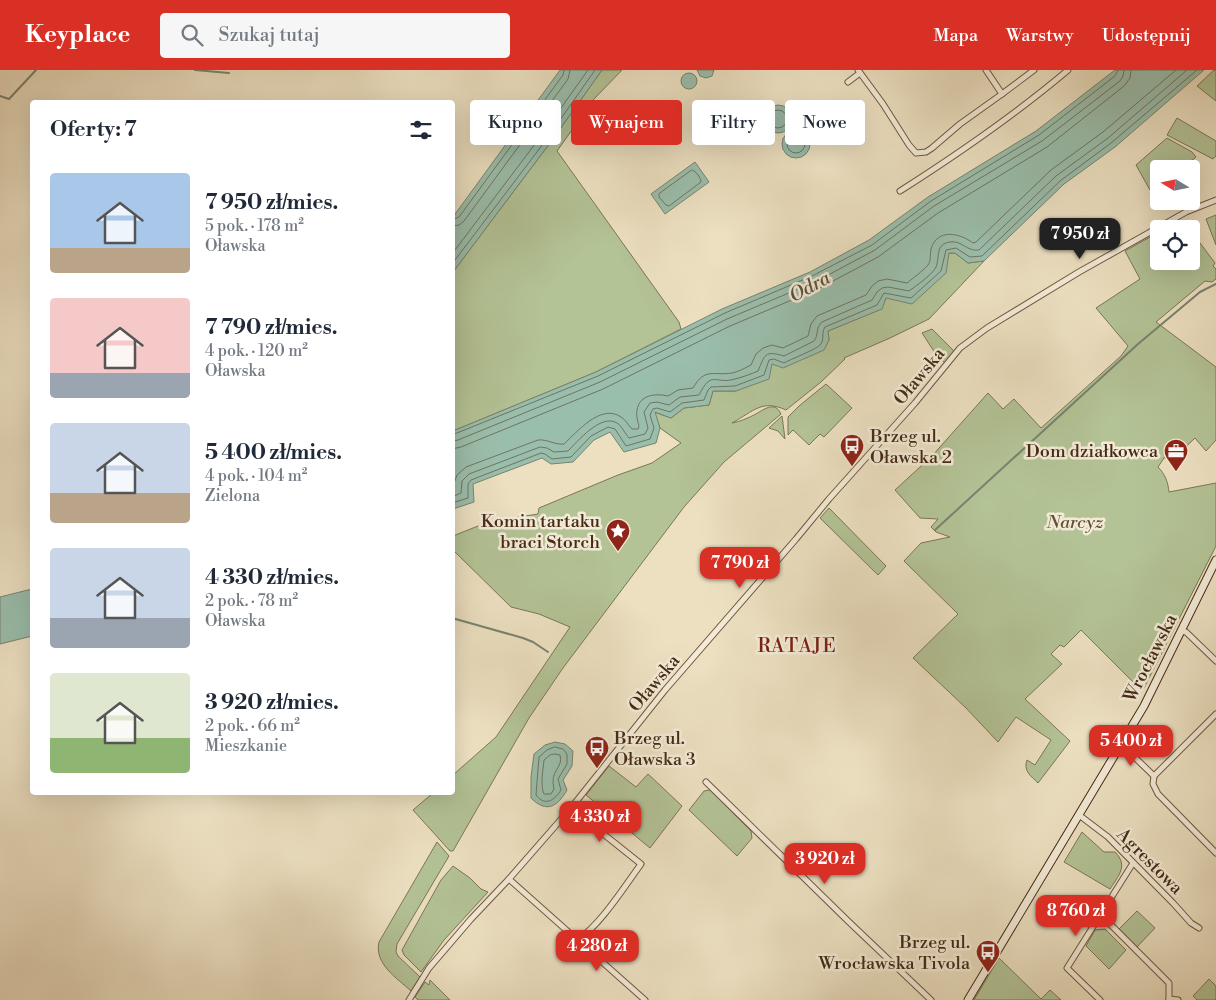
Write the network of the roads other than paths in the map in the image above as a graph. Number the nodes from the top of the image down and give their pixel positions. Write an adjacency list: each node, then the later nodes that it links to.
1 (986, 70): 6 (street)
2 (1034, 70): 6 (street)
3 (1068, 70): 7 (street)
4 (859, 71): 5 (street); 6 (street)
5 (848, 82)
6 (1002, 94)
7 (900, 191)
8 (1216, 200): 17 (street, Oławska)
9 (1216, 560): 10 (street, Wrocławska)
10 (1213, 572): 11 (street, Wrocławska)
11 (1181, 631): 12 (street); 14 (street, Wrocławska)
12 (1216, 661)
13 (1216, 714): 15 (street)
14 (1121, 744): 15 (street); 18 (street, Wrocławska)
15 (1154, 776): 19 (street)
16 (706, 782): 27 (street)
17 (571, 808): 21 (street, Oławska); 24 (street)
18 (1079, 815): 20 (street, Agrestowa); 28 (street, Wrocławska)
19 (1216, 854)
20 (1133, 863): 22 (street); 23 (street, Agrestowa)
21 (509, 879): 24 (street); 25 (street, Oławska)
22 (1101, 915): 29 (street); 30 (street)
23 (1199, 928)
24 (577, 940): 26 (street)
25 (409, 1000)
26 (645, 1000)
27 (931, 1000)
28 (968, 1000)
29 (1100, 1000)
30 (1169, 1000): 31 (street)
31 (1178, 1000)

